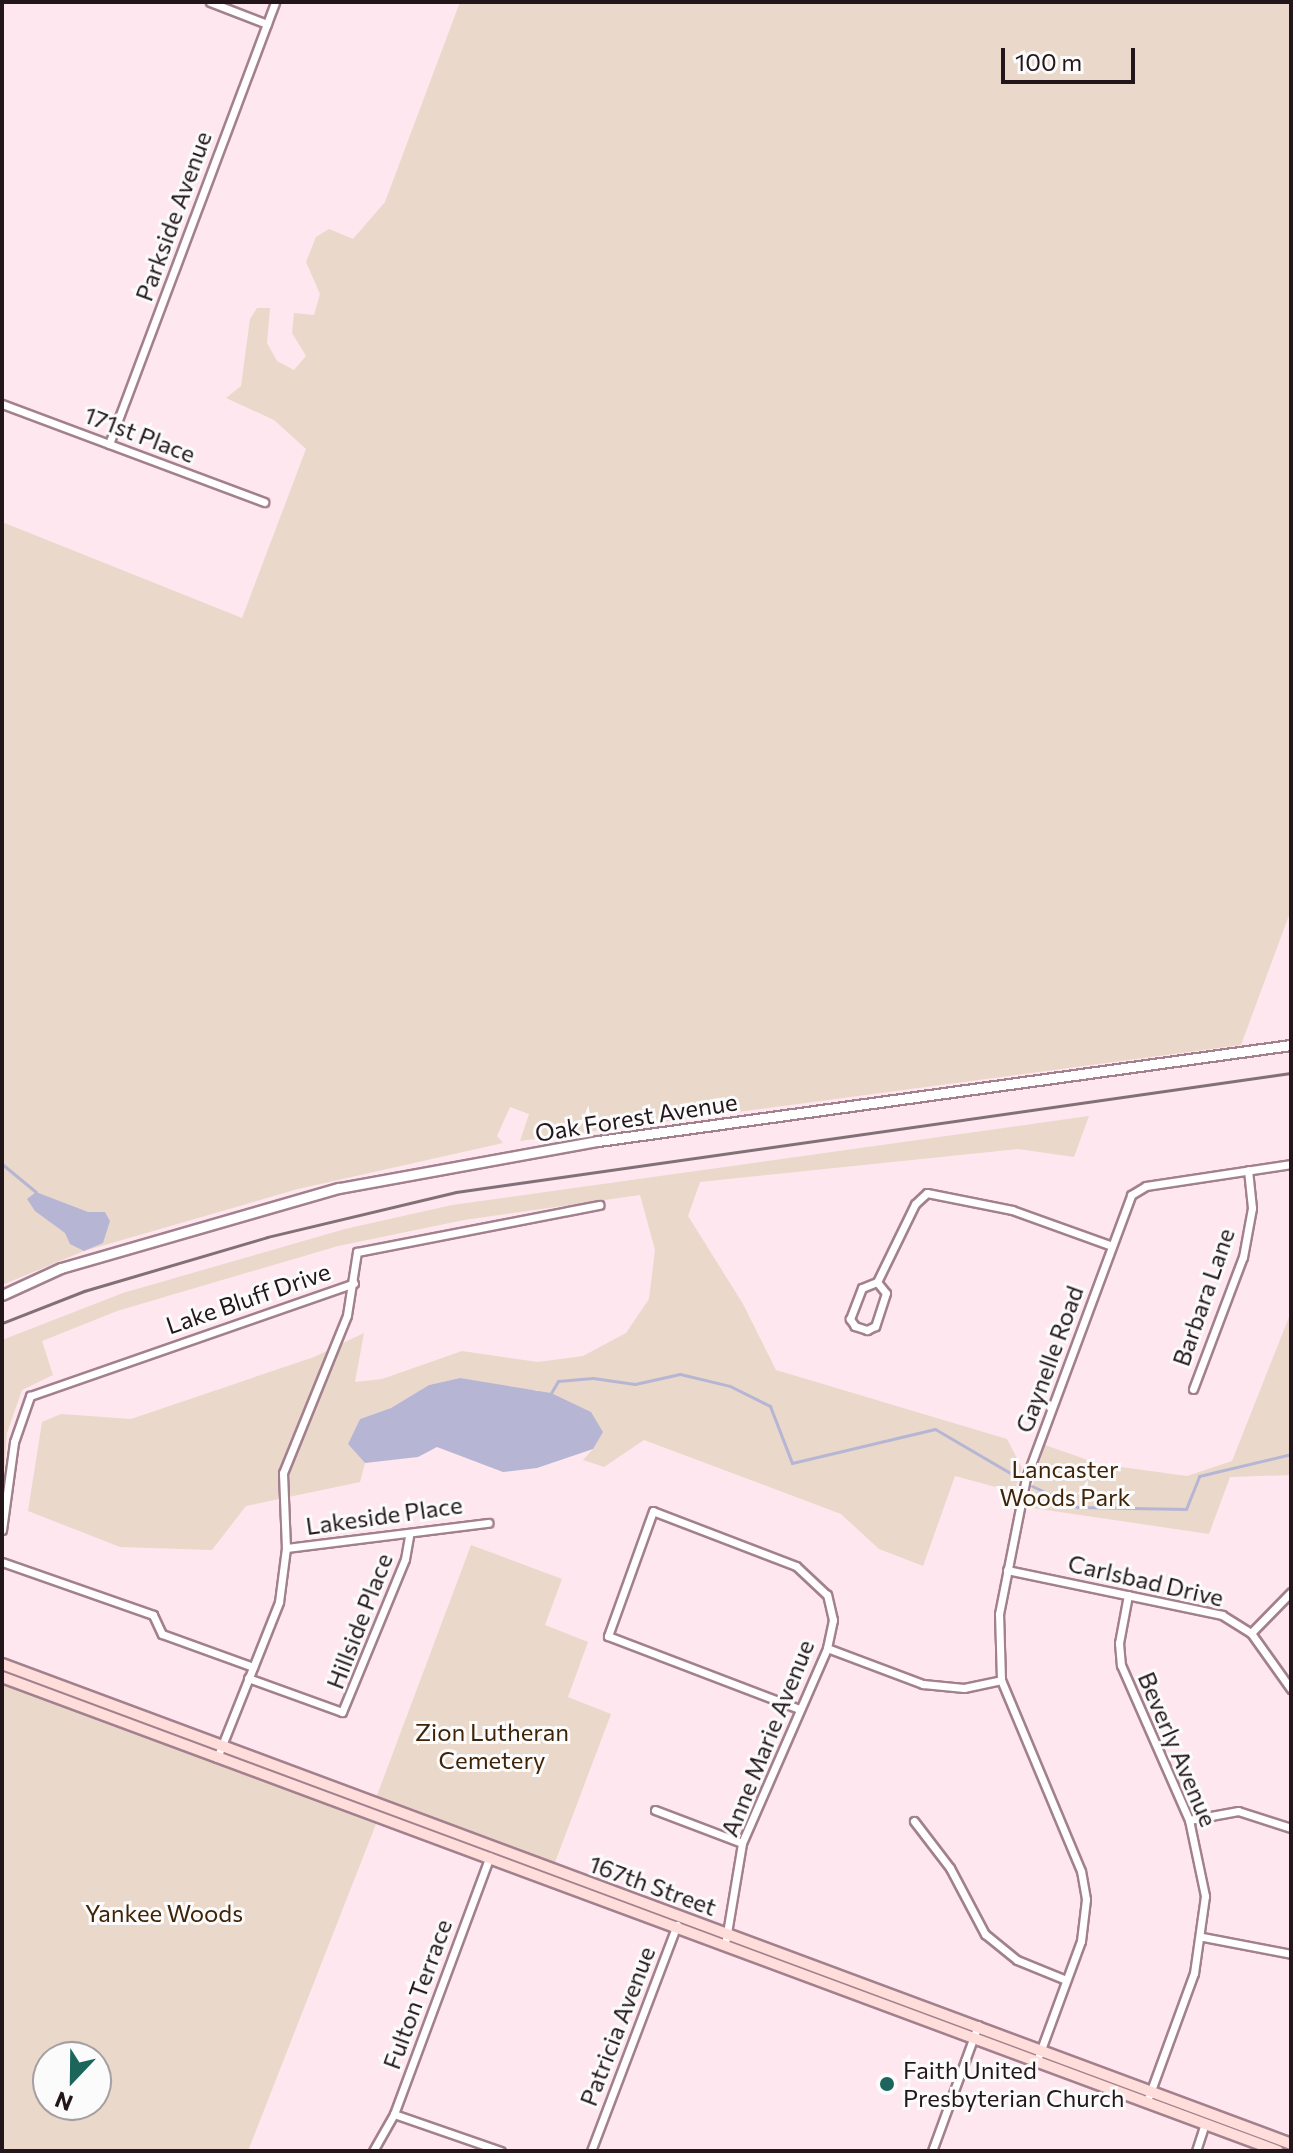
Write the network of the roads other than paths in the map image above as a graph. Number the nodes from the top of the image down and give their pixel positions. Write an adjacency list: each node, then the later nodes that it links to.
1 (210, 2): 3 (street)
2 (275, 2): 3 (street, Parkside Avenue)
3 (267, 24): 5 (street, Parkside Avenue)
4 (2, 404): 5 (street, 171st Place)
5 (109, 444): 6 (street, 171st Place)
6 (264, 502)
7 (1291, 1045): 14 (street, Oak Forest Avenue)
8 (1291, 1164): 9 (street, Gaynelle Road)
9 (1248, 1170): 11 (street, Gaynelle Road); 15 (street, Barbara Lane)
10 (599, 1205): 13 (street, Lake Bluff Drive)
11 (1112, 1246): 12 (street); 21 (street, Gaynelle Road)
12 (877, 1282): 12 (street)
13 (354, 1283): 17 (street, Lake Bluff Drive); 19 (street)
14 (2, 1295)
15 (1193, 1389)
16 (488, 1523): 18 (street, Lakeside Place)
17 (2, 1530)
18 (409, 1536): 19 (street, Lakeside Place); 29 (street, Hillside Place)
19 (286, 1548): 27 (street)
20 (2, 1562): 27 (street)
21 (1007, 1570): 23 (street, Carlsbad Drive); 30 (street, Gaynelle Road)
22 (1291, 1592): 24 (street)
23 (1128, 1595): 24 (street, Carlsbad Drive); 35 (street, Beverly Avenue)
24 (1251, 1633): 31 (street, Carlsbad Drive)
25 (827, 1648): 30 (street); 32 (street, Anne Marie Avenue); 32 (street, Anne Marie Avenue)
26 (2, 1664): 33 (main road, 167th Street)
27 (253, 1667): 29 (street)
28 (2, 1677): 33 (main road, 167th Street)
29 (248, 1678): 33 (street)
30 (1001, 1680): 45 (street, Gaynelle Road)
31 (1291, 1689)
32 (799, 1709): 38 (street, Anne Marie Avenue)
33 (219, 1753): 39 (main road, 167th Street); 40 (main road, 167th Street)
34 (655, 1810): 38 (street)
35 (1189, 1820): 37 (street); 42 (street, Beverly Avenue)
36 (914, 1821): 45 (street)
37 (1291, 1828)
38 (742, 1843): 43 (street, Anne Marie Avenue)
39 (493, 1849): 40 (street, Fulton Terrace); 41 (main road, 167th Street)
40 (488, 1861): 41 (main road, 167th Street); 52 (street, Fulton Terrace)
41 (678, 1922): 43 (main road, 167th Street); 57 (street, Patricia Avenue)
42 (1203, 1937): 44 (street); 50 (street, Beverly Avenue)
43 (726, 1939): 46 (main road, 167th Street); 47 (main road, 167th Street)
44 (1291, 1954)
45 (1066, 1980): 48 (street, Gaynelle Road)
46 (978, 2025): 47 (street); 48 (main road, 167th Street)
47 (973, 2037): 49 (main road, 167th Street); 58 (street)
48 (1041, 2049): 49 (street, Gaynelle Road); 50 (main road, 167th Street)
49 (1036, 2060): 51 (main road, 167th Street)
50 (1151, 2091): 51 (street, Beverly Avenue); 53 (main road, 167th Street)
51 (1146, 2102): 53 (main road, 167th Street)
52 (394, 2114): 55 (street, Fulton Terrace); 56 (street)
53 (1206, 2118): 54 (main road, 167th Street); 59 (street); 60 (main road, 167th Street)
54 (1291, 2144)
55 (373, 2151)
56 (501, 2151)
57 (591, 2151)
58 (932, 2151)
59 (1196, 2151)
60 (1278, 2151)

